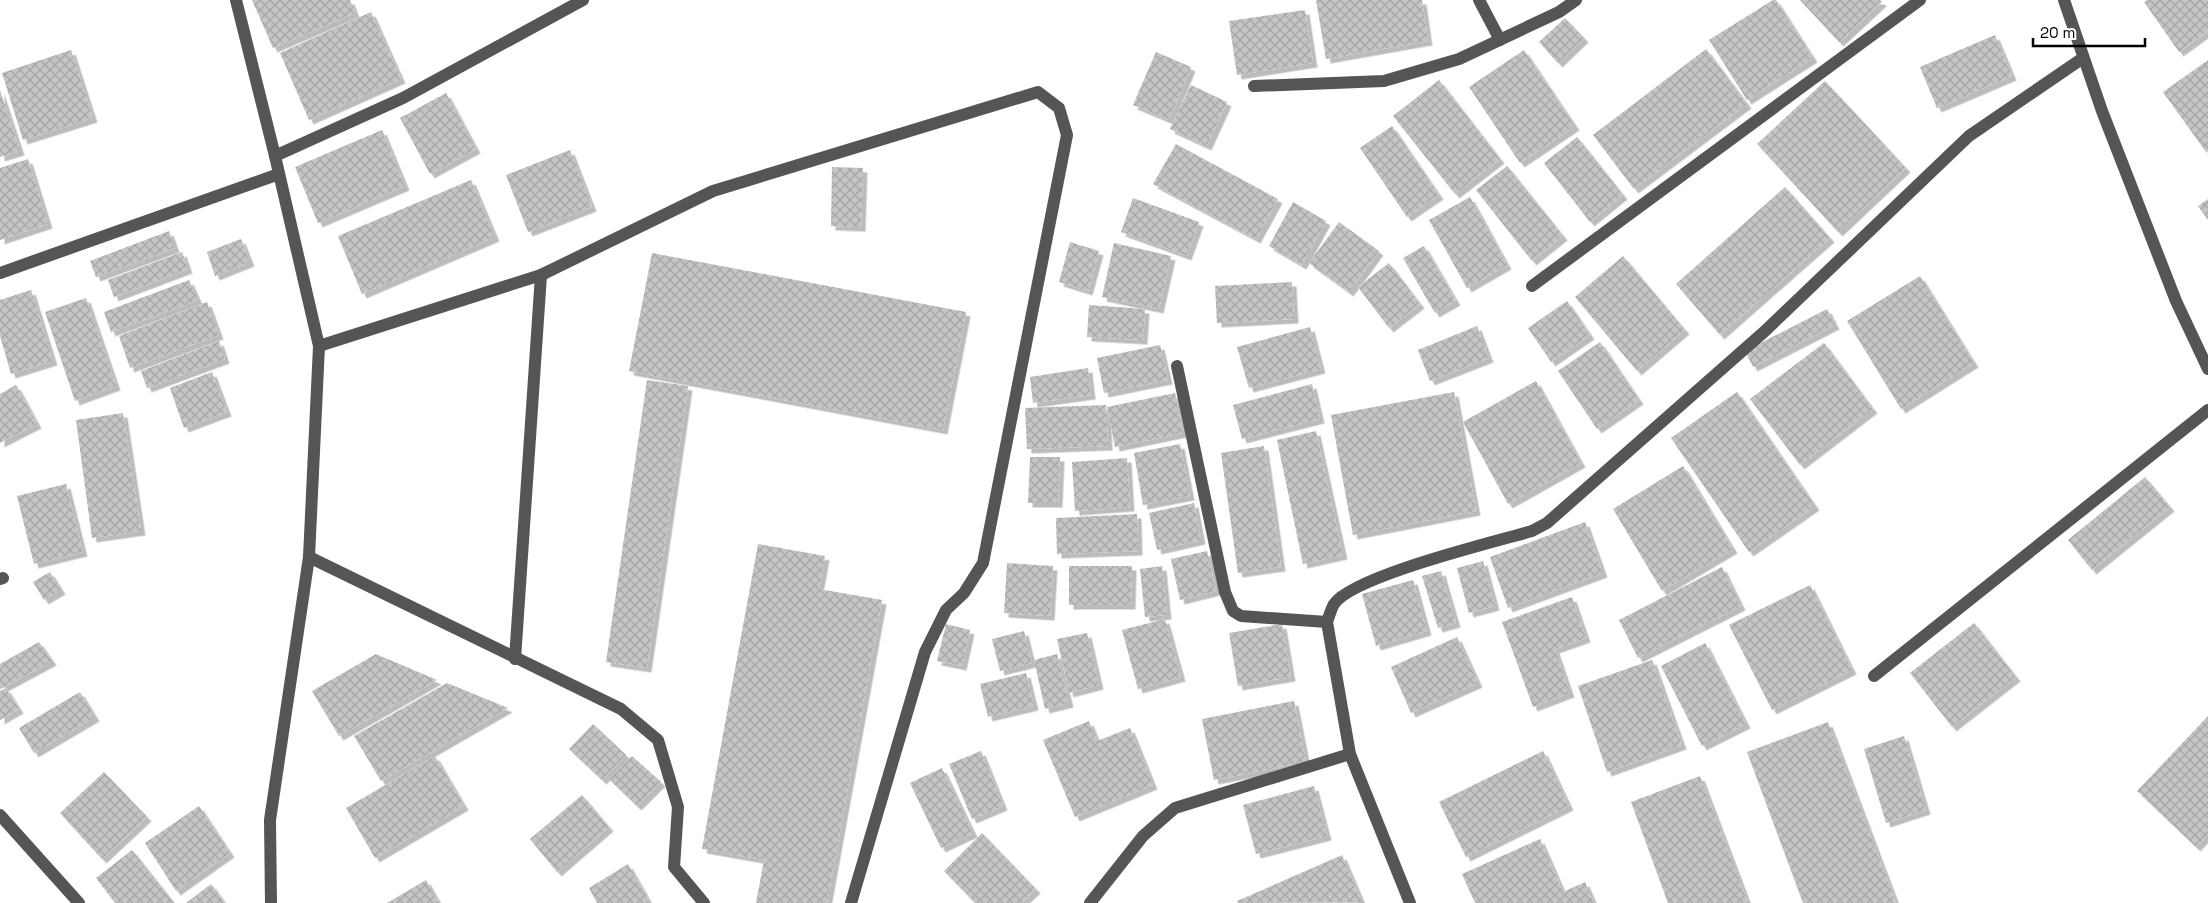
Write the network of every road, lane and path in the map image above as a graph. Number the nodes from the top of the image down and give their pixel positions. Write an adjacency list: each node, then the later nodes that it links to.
1 (236, 0): 10 (street)
2 (584, 0): 10 (street)
3 (1478, 0): 7 (street)
4 (1576, 0): 7 (street)
5 (1920, 0): 14 (street)
6 (2064, 0): 8 (street)
7 (1500, 40): 9 (street)
8 (2083, 58): 16 (street); 21 (street)
9 (1254, 86)
10 (276, 156): 11 (street)
11 (279, 174): 12 (street); 15 (street)
12 (0, 273)
13 (541, 274): 15 (street); 22 (street); 29 (street)
14 (1532, 286)
15 (319, 346): 20 (street)
16 (2205, 353): 18 (street)
17 (1177, 366): 21 (street)
18 (2208, 369)
19 (2208, 410): 23 (street)
20 (309, 557): 22 (street); 27 (street)
21 (1327, 622): 24 (street)
22 (515, 659): 28 (street)
23 (1874, 676)
24 (1350, 754): 30 (street); 31 (street)
25 (0, 815): 26 (street)
26 (78, 903)
27 (271, 903)
28 (704, 903)
29 (851, 903)
30 (1090, 903)
31 (1410, 903)

